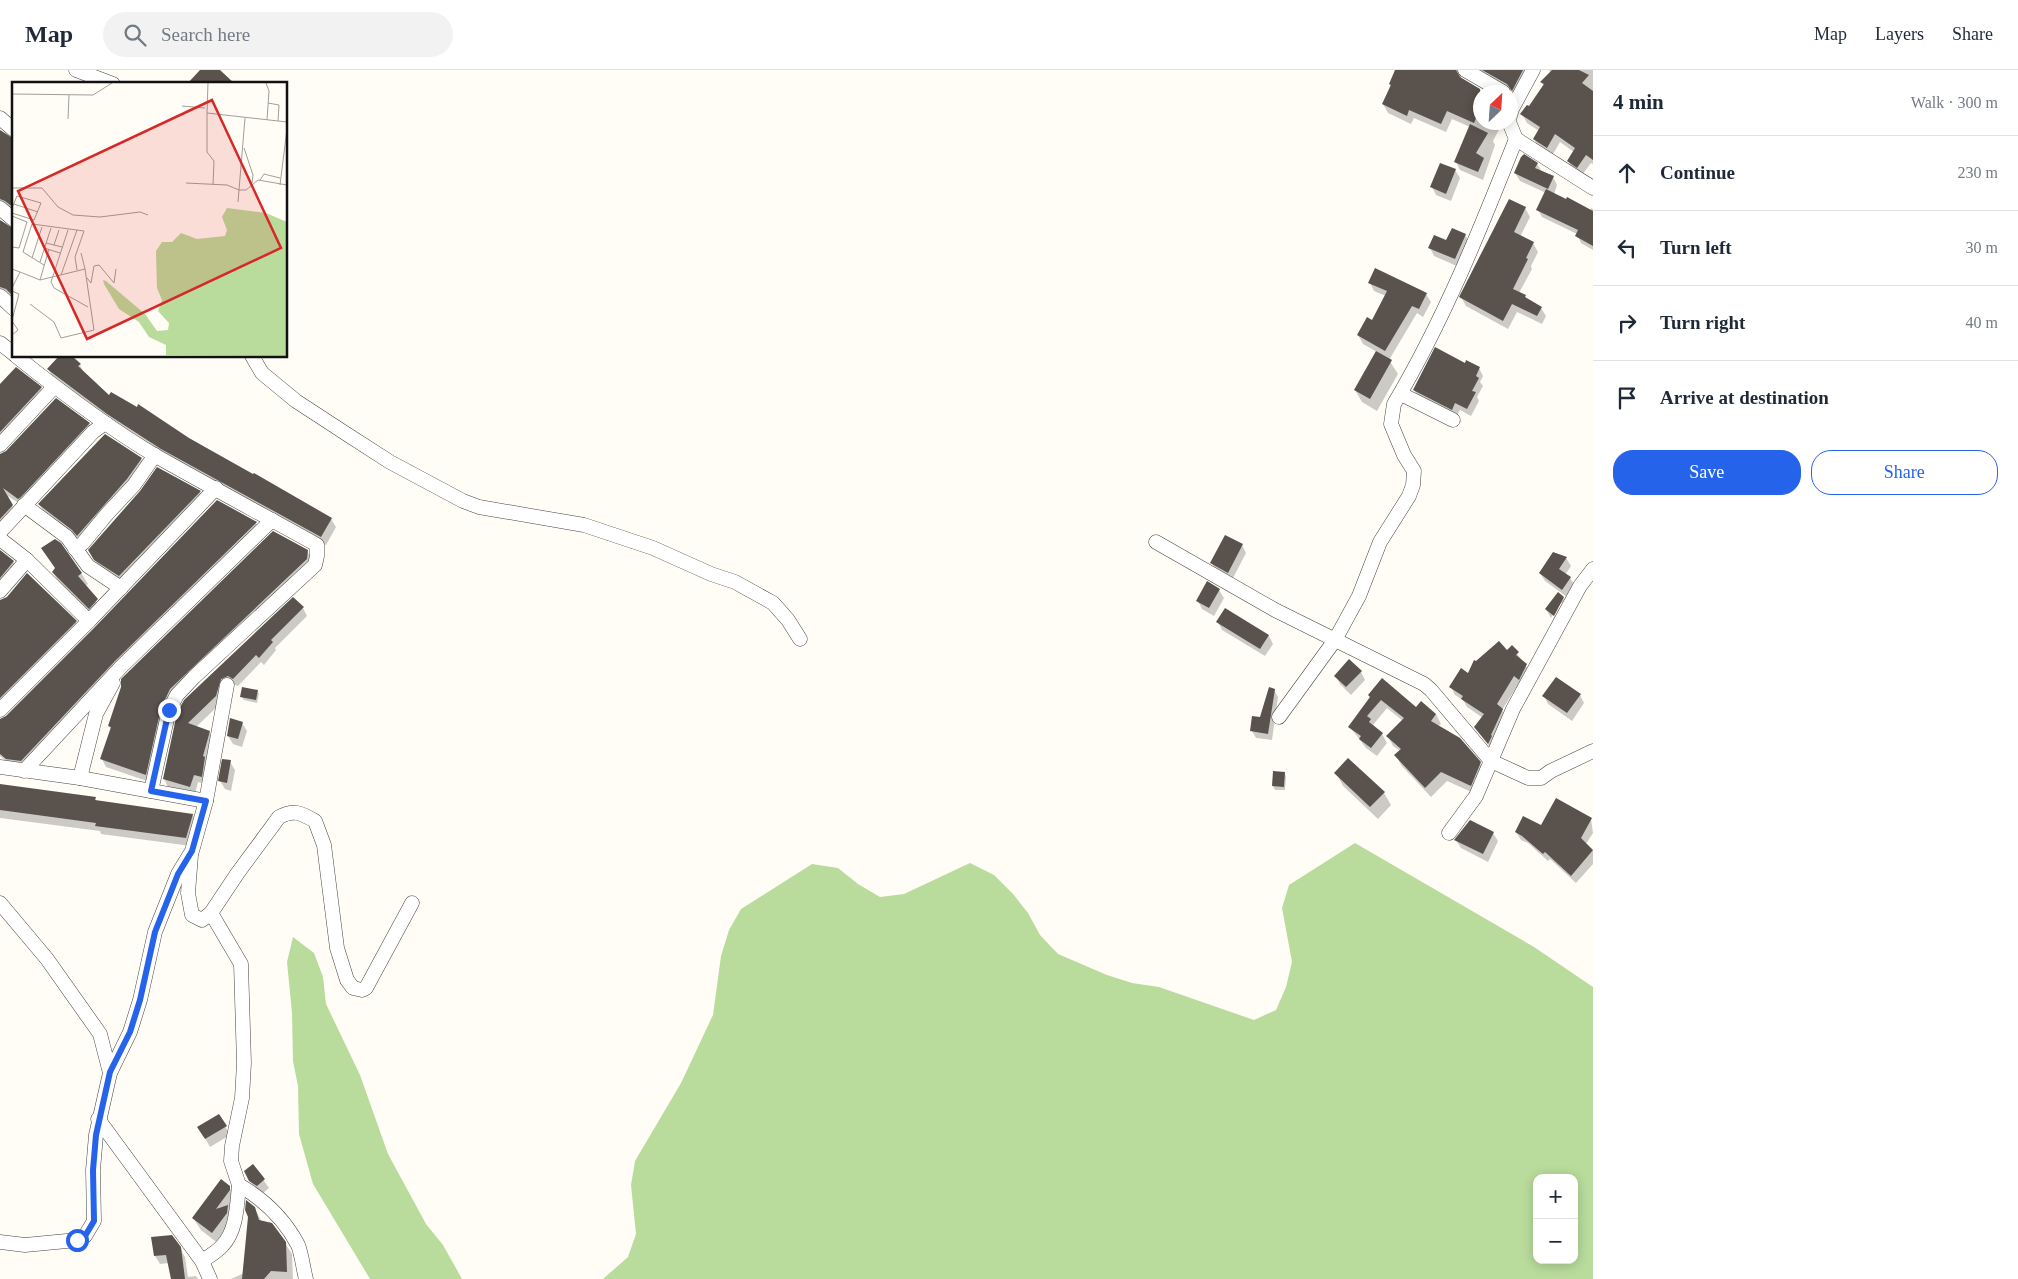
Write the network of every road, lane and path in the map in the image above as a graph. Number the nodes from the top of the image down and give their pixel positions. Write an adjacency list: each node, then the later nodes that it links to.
1 (76, 70): 4 (street)
2 (1465, 70): 5 (street)
3 (1533, 70): 6 (street)
4 (108, 82)
5 (1491, 85)
6 (1518, 92)
7 (0, 118): 8 (street)
8 (12, 128)
9 (1512, 130): 10 (street)
10 (1516, 139): 11 (street); 21 (street)
11 (1593, 188)
12 (0, 208): 13 (street)
13 (12, 218)
14 (0, 296): 15 (street)
15 (12, 307)
16 (0, 343): 17 (street)
17 (12, 353)
18 (19, 358): 20 (street)
19 (253, 358): 38 (street)
20 (54, 387): 23 (street); 24 (street)
21 (1401, 394): 22 (street); 39 (street)
22 (1453, 420)
23 (105, 423): 25 (street); 27 (street)
24 (0, 445)
25 (155, 455): 26 (street); 32 (street)
26 (216, 488): 28 (street); 35 (street)
27 (24, 505): 29 (street); 32 (street)
28 (272, 520): 40 (street); 49 (street)
29 (0, 532)
30 (0, 539): 33 (street)
31 (1156, 542): 39 (street)
32 (75, 550): 35 (street)
33 (27, 560): 36 (street); 37 (street)
34 (1593, 569): 45 (street)
35 (121, 588): 37 (street)
36 (0, 591)
37 (89, 621): 42 (street)
38 (800, 639)
39 (1335, 640): 43 (street); 45 (street)
40 (121, 667): 47 (street); 48 (street)
41 (227, 685): 50 (street)
42 (0, 710)
43 (1279, 717)
44 (1593, 751): 45 (street)
45 (1491, 761): 51 (street)
46 (0, 767): 47 (street)
47 (24, 771): 48 (street)
48 (80, 778): 49 (street)
49 (151, 791): 50 (street)
50 (206, 801): 52 (street)
51 (1449, 834)
52 (192, 851): 55 (street); 56 (street)
53 (0, 903): 56 (street)
54 (412, 903): 55 (street)
55 (211, 913): 58 (street)
56 (110, 1072): 57 (street)
57 (98, 1119): 59 (street); 60 (street)
58 (240, 1184): 60 (street); 62 (street)
59 (0, 1242)
60 (202, 1260): 61 (street)
61 (210, 1279)
62 (306, 1279)

